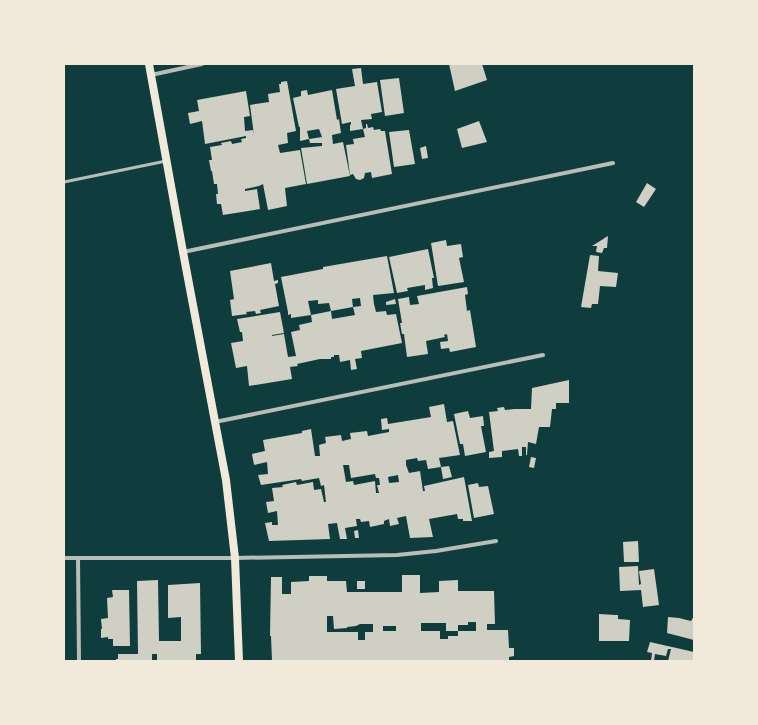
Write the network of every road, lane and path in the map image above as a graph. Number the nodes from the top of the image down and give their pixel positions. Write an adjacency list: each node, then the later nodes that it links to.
1 (149, 64): 3 (main road)
2 (202, 64): 3 (street)
3 (151, 75): 4 (main road)
4 (167, 161): 6 (lane); 7 (main road)
5 (614, 163): 7 (street)
6 (64, 182)
7 (183, 252): 9 (main road)
8 (543, 355): 9 (street)
9 (215, 422): 13 (main road)
10 (496, 541): 13 (street)
11 (64, 558): 12 (street)
12 (78, 558): 13 (street); 14 (street)
13 (236, 558): 15 (main road)
14 (79, 661)
15 (239, 661)

